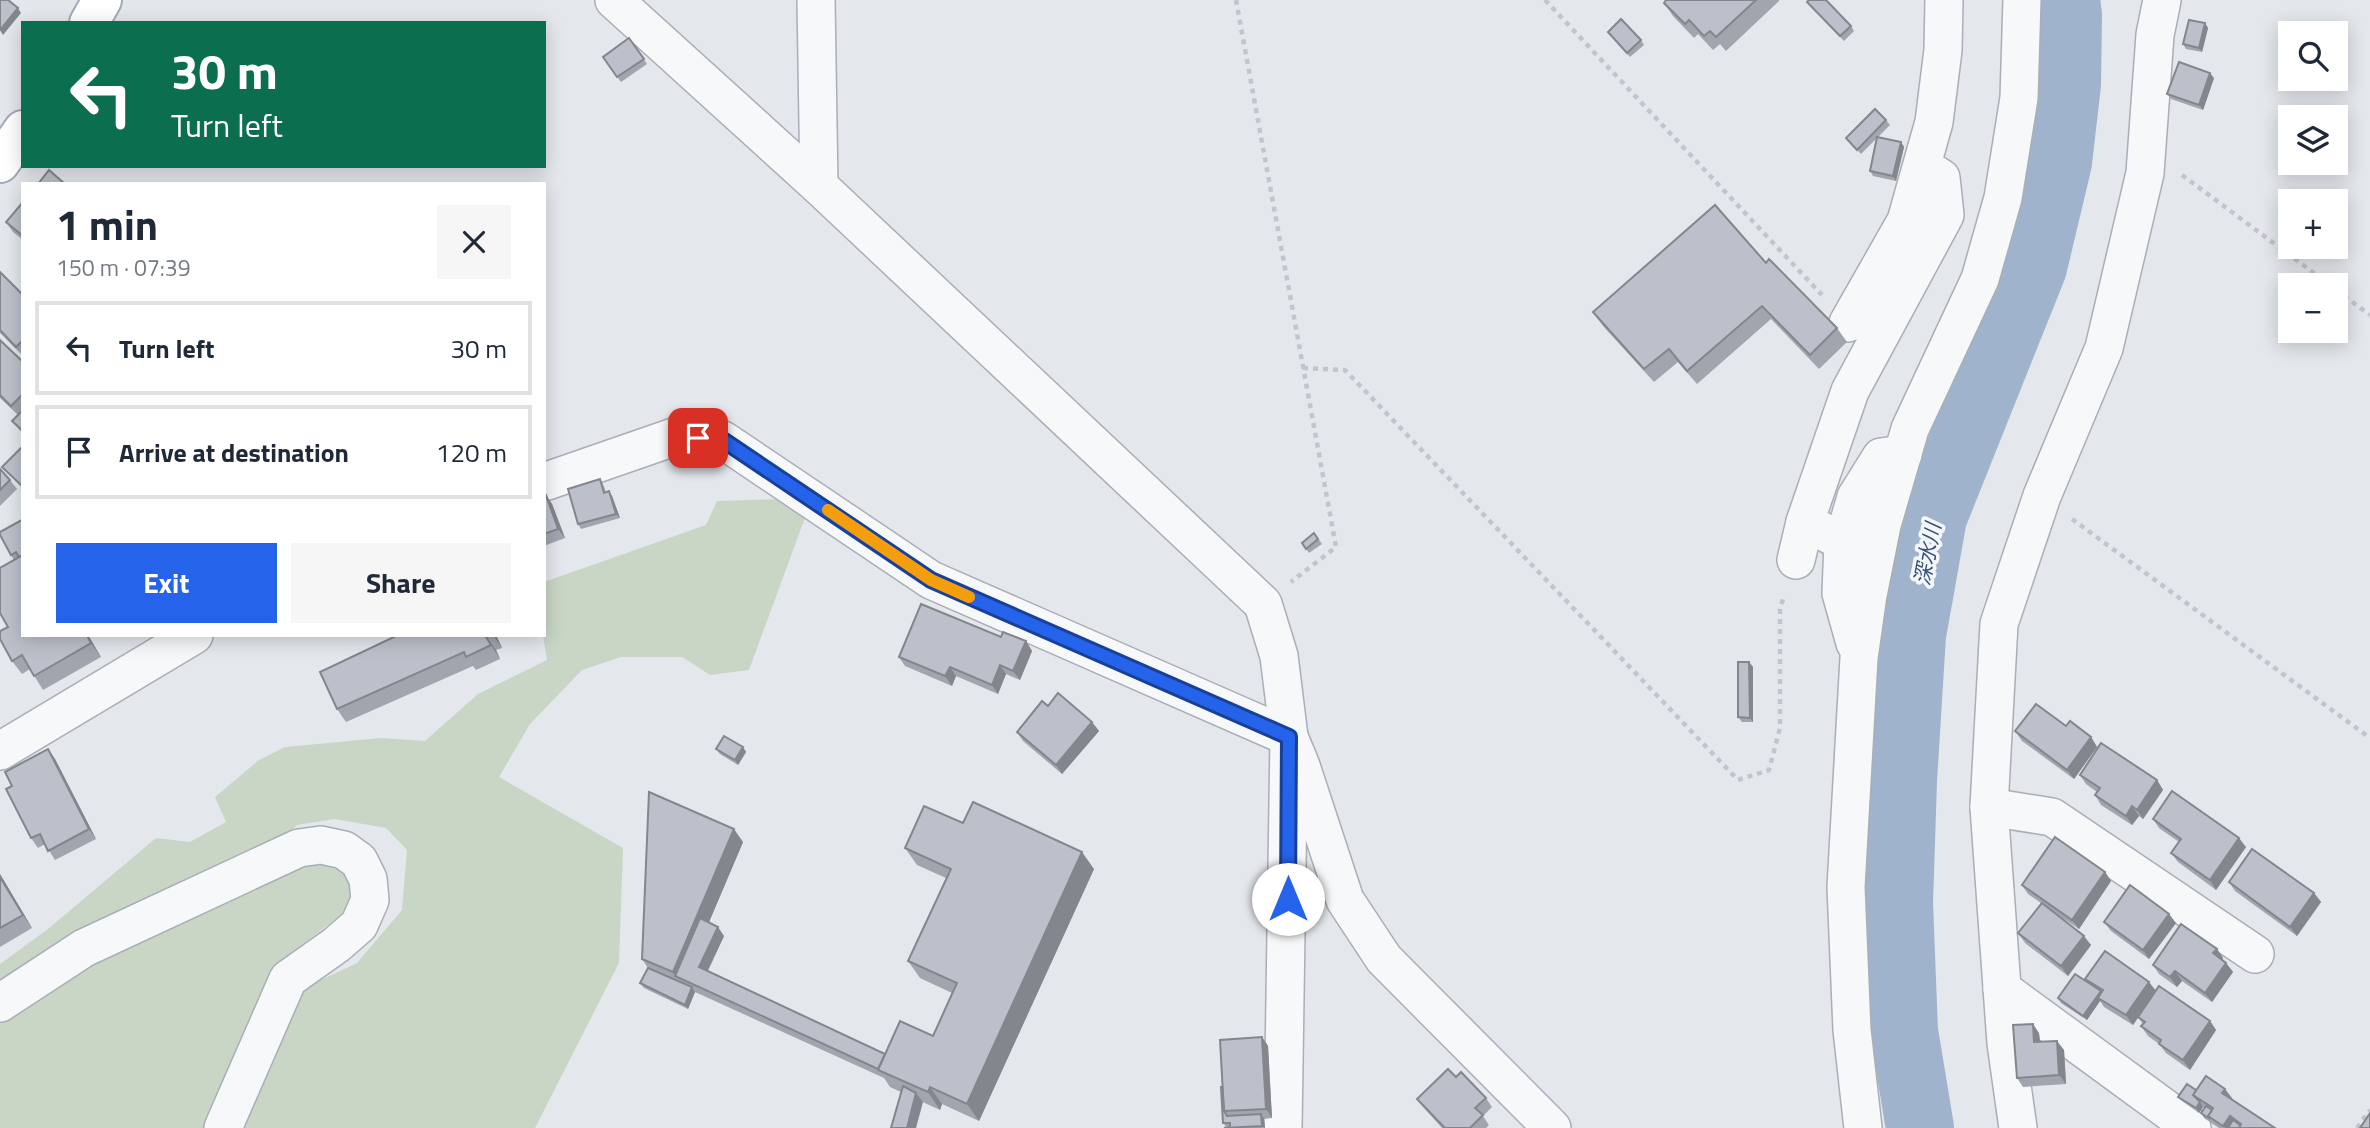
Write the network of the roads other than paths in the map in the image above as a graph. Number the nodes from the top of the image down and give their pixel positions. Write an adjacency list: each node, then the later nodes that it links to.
1 (102, 0): 7 (main road)
2 (614, 0): 11 (street)
3 (816, 0): 11 (street)
4 (1944, 0): 10 (street)
5 (2022, 0): 13 (street)
6 (2162, 0): 22 (street)
7 (90, 21)
8 (21, 133): 9 (main road)
9 (0, 163)
10 (1922, 166): 12 (street); 15 (street)
11 (819, 187): 20 (street)
12 (1848, 323)
13 (1903, 454): 16 (street); 19 (street)
14 (546, 481): 20 (street)
15 (1805, 522): 16 (street); 17 (street)
16 (1843, 541): 19 (street)
17 (1796, 560)
18 (191, 637): 21 (street)
19 (1859, 658): 29 (street)
20 (1289, 737): 27 (street); 28 (street)
21 (0, 751)
22 (1989, 807): 23 (street); 24 (street)
23 (2255, 954)
24 (2002, 989): 30 (street); 31 (street)
25 (0, 1003): 26 (street)
26 (223, 1128)
27 (1283, 1128)
28 (1552, 1128)
29 (1863, 1128)
30 (2018, 1128)
31 (2192, 1128)

